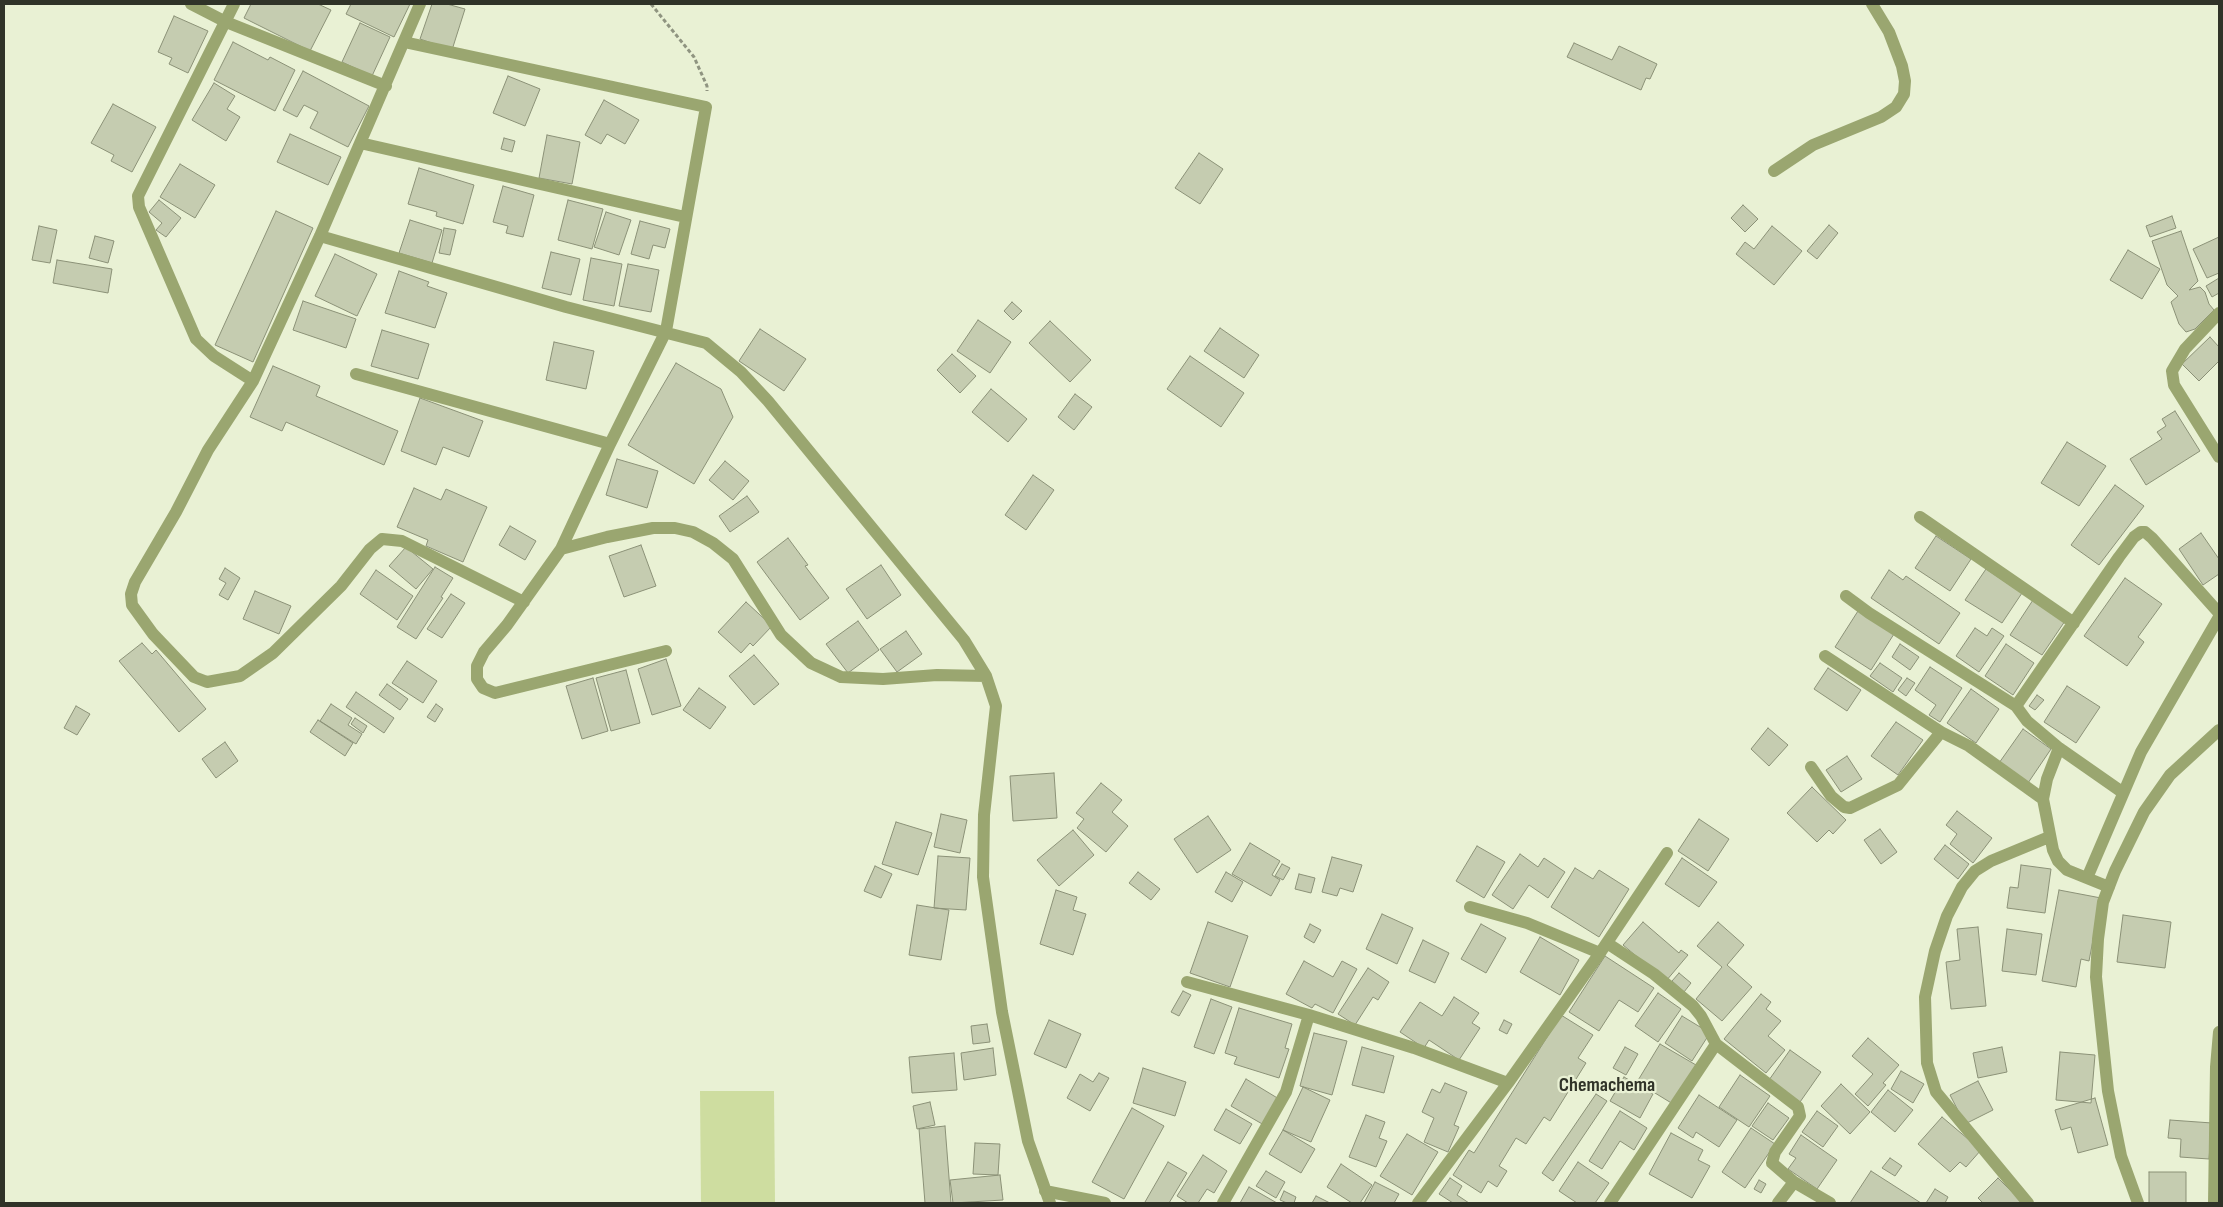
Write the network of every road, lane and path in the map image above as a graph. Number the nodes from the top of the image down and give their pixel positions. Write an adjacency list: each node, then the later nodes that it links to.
1 (191, 4): 6 (street)
2 (234, 4): 6 (street)
3 (420, 4): 7 (street)
4 (651, 4): 9 (path)
5 (1872, 4): 11 (street)
6 (226, 22): 8 (street); 17 (street)
7 (404, 42): 8 (street); 9 (street)
8 (386, 86): 10 (street)
9 (706, 107): 12 (street)
10 (360, 143): 12 (street); 13 (street)
11 (1774, 171)
12 (685, 217): 15 (street)
13 (320, 236): 15 (street); 17 (street)
14 (2219, 313): 19 (street)
15 (666, 332): 18 (street); 29 (street)
16 (356, 374): 18 (street)
17 (253, 381): 23 (street)
18 (610, 444): 21 (street)
19 (2219, 458)
20 (1920, 517): 26 (street)
21 (562, 550): 23 (street); 29 (street)
22 (1846, 596): 30 (street)
23 (524, 602): 27 (street)
24 (2219, 613): 26 (street)
25 (2219, 617): 35 (street)
26 (2074, 623): 30 (street)
27 (666, 651)
28 (1825, 656): 32 (street)
29 (986, 676): 49 (street)
30 (2016, 706): 33 (street)
31 (2219, 730): 40 (street)
32 (1941, 732): 34 (street); 36 (street)
33 (2059, 748): 35 (street); 36 (street)
34 (1811, 767)
35 (2122, 792): 39 (street)
36 (2043, 800): 37 (street)
37 (2049, 837): 39 (street); 57 (street)
38 (1667, 853): 42 (street)
39 (2087, 878): 40 (street)
40 (2109, 887): 58 (street)
41 (1470, 907): 42 (street)
42 (1603, 948): 46 (street); 47 (street)
43 (1187, 982): 44 (street)
44 (1309, 1015): 47 (street); 52 (street)
45 (2219, 1032): 59 (street)
46 (1716, 1044): 48 (street); 54 (street)
47 (1508, 1083): 53 (street)
48 (1794, 1182): 55 (street); 56 (street)
49 (1045, 1191): 50 (street); 51 (street)
50 (1050, 1203)
51 (1105, 1203)
52 (1223, 1203)
53 (1418, 1203)
54 (1610, 1203)
55 (1778, 1203)
56 (1830, 1203)
57 (2028, 1203)
58 (2138, 1203)
59 (2214, 1203)

